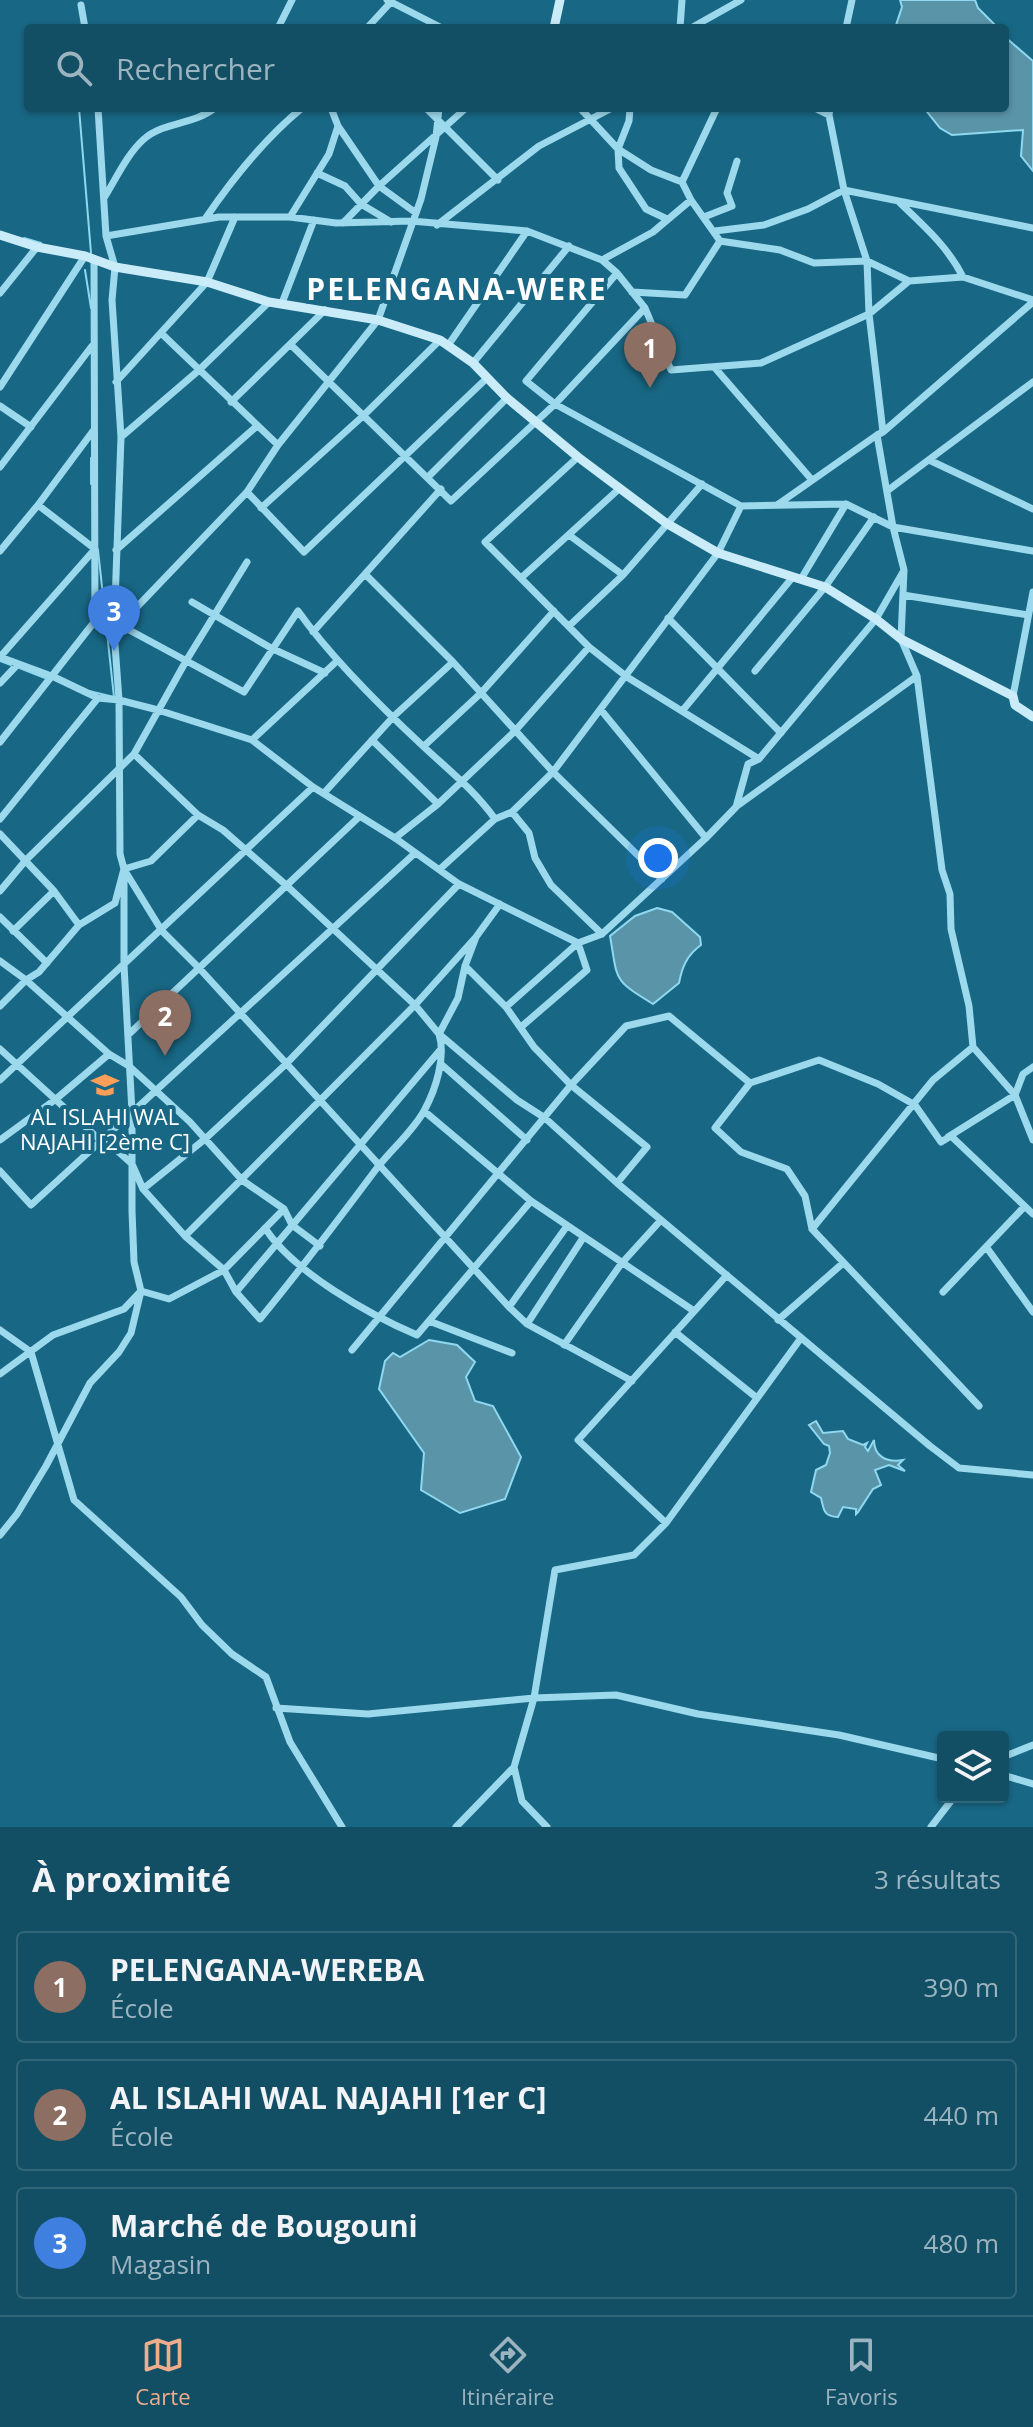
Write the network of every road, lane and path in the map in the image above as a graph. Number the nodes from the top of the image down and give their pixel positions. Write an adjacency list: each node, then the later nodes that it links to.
1 (292, 0): 10 (street)
2 (560, 0): 13 (street)
3 (682, 0): 14 (street)
4 (741, 0): 7 (street)
5 (852, 0): 16 (street)
6 (389, 1): 11 (street); 12 (street)
7 (726, 4): 15 (street)
8 (81, 5): 9 (street)
9 (84, 24)
10 (280, 24)
11 (370, 24)
12 (434, 24)
13 (555, 24)
14 (680, 24)
15 (697, 24)
16 (847, 24)
17 (98, 112): 41 (street)
18 (210, 112): 41 (street)
19 (297, 112): 49 (street)
20 (333, 112): 31 (street)
21 (430, 112): 29 (street)
22 (438, 112): 29 (street)
23 (462, 112): 32 (street)
24 (584, 112): 30 (street)
25 (604, 112): 30 (street)
26 (630, 112): 34 (street)
27 (715, 112): 38 (street)
28 (830, 112): 40 (street)
29 (437, 119): 32 (street); 33 (street)
30 (591, 119): 34 (street); 37 (street)
31 (338, 126): 36 (street); 39 (street)
32 (446, 127): 33 (street); 37 (street)
33 (436, 137): 39 (street); 45 (street)
34 (618, 149): 38 (street); 50 (street)
35 (737, 161): 48 (street)
36 (317, 173): 44 (street); 47 (street)
37 (498, 180): 55 (street)
38 (682, 182): 42 (street)
39 (379, 186): 44 (street); 45 (street)
40 (844, 190): 43 (street); 58 (street); 66 (street)
41 (104, 199): 60 (street)
42 (691, 200): 48 (street); 50 (street)
43 (898, 201): 56 (street); 69 (street)
44 (361, 204): 53 (street); 54 (street)
45 (416, 213): 52 (street)
46 (235, 217): 47 (street); 49 (street); 71 (street)
47 (290, 217): 51 (street)
48 (704, 217): 58 (street)
49 (205, 219): 60 (street)
50 (667, 219): 65 (street)
51 (314, 220): 54 (street); 76 (street)
52 (411, 221): 53 (street); 55 (street); 80 (street)
53 (391, 222): 54 (street)
54 (343, 223)
55 (437, 225): 57 (street)
56 (1033, 228)
57 (527, 231): 62 (street); 82 (street)
58 (715, 231): 61 (street)
59 (0, 235): 63 (street)
60 (106, 236): 67 (street)
61 (720, 241): 66 (street); 72 (street)
62 (569, 246): 65 (street); 85 (street)
63 (37, 247): 64 (street); 73 (street)
64 (90, 258): 67 (street); 83 (street); 92 (street)
65 (602, 260): 68 (street)
66 (867, 261): 70 (street); 79 (street)
67 (115, 267): 71 (street); 89 (street)
68 (617, 273): 72 (street); 95 (street)
69 (963, 277): 70 (street); 74 (street)
70 (909, 281): 79 (street)
71 (207, 282): 75 (street); 81 (street)
72 (632, 292): 77 (street)
73 (0, 293)
74 (1033, 301): 102 (street)
75 (269, 302): 76 (street); 87 (street)
76 (282, 303): 78 (street)
77 (645, 308): 86 (street); 95 (street)
78 (325, 310): 80 (street); 84 (street)
79 (869, 314): 86 (street); 102 (street)
80 (378, 320): 82 (street); 90 (street)
81 (162, 334): 87 (street); 89 (street)
82 (444, 342): 85 (street); 97 (street)
83 (94, 344): 100 (street); 101 (street)
84 (291, 345): 90 (street); 94 (street)
85 (473, 363): 88 (street)
86 (715, 368): 110 (street)
87 (198, 371): 94 (street); 103 (street)
88 (487, 378): 93 (street); 105 (street)
89 (116, 382): 103 (street)
90 (330, 382): 97 (street); 104 (street)
91 (1033, 382): 107 (street)
92 (0, 387)
93 (507, 398): 98 (street); 109 (street)
94 (231, 402): 99 (street)
95 (555, 404): 98 (street); 111 (street)
96 (0, 406): 100 (street)
97 (363, 416): 105 (street); 120 (street)
98 (535, 421): 106 (street); 113 (street)
99 (257, 426): 104 (street); 127 (street)
100 (31, 427): 108 (street)
101 (94, 430): 117 (street); 126 (street)
102 (880, 433): 110 (street); 114 (street)
103 (121, 437): 127 (street)
104 (278, 445): 115 (street)
105 (405, 456): 109 (street); 120 (street)
106 (578, 457): 112 (street); 135 (street)
107 (929, 460): 114 (street); 121 (street)
108 (0, 467)
109 (428, 477): 113 (street)
110 (812, 480): 119 (street)
111 (702, 484): 118 (street); 123 (street)
112 (620, 488): 123 (street); 125 (street)
113 (441, 489): 133 (street)
114 (887, 491): 124 (street)
115 (247, 492): 120 (street); 147 (street)
116 (846, 504): 119 (street); 122 (street); 136 (street)
117 (38, 505): 126 (street); 128 (street)
118 (741, 506): 119 (street); 130 (street)
119 (776, 506)
120 (261, 508)
121 (1033, 509)
122 (874, 517): 124 (street); 137 (street)
123 (666, 523): 130 (street); 134 (street)
124 (893, 527): 129 (street); 132 (street)
125 (569, 535): 134 (street); 135 (street)
126 (95, 549): 152 (street); 161 (street)
127 (116, 550): 147 (street)
128 (0, 551)
129 (1033, 551)
130 (718, 553): 136 (street); 144 (street)
131 (247, 562): 142 (street)
132 (904, 570): 139 (street); 145 (street)
133 (365, 574): 148 (street); 155 (street)
134 (623, 575): 146 (street)
135 (521, 578): 141 (street)
136 (796, 578): 137 (street); 157 (street)
137 (825, 587): 145 (street); 158 (street)
138 (1033, 592): 143 (street)
139 (903, 595): 143 (street); 149 (street)
140 (192, 602): 142 (street)
141 (554, 611): 146 (street); 164 (street)
142 (214, 614): 151 (street); 153 (street)
143 (1028, 615): 165 (street)
144 (668, 618): 157 (street); 162 (street)
145 (876, 619): 149 (street); 174 (street)
146 (569, 626): 150 (street)
147 (117, 628): 153 (street); 167 (street)
148 (313, 632): 151 (street); 154 (street)
149 (901, 639): 160 (street); 165 (street)
150 (589, 647): 162 (street); 173 (street)
151 (271, 648): 153 (street); 159 (street)
152 (0, 657): 156 (street)
153 (186, 661): 168 (street)
154 (337, 661): 159 (street); 171 (street)
155 (453, 662): 164 (street); 171 (street)
156 (17, 665): 161 (street); 163 (street)
157 (717, 671): 170 (street); 174 (street)
158 (755, 671)
159 (325, 673): 175 (street)
160 (917, 676): 187 (street); 231 (street)
161 (54, 677): 166 (street); 177 (street)
162 (627, 677): 169 (street); 170 (street)
163 (0, 683)
164 (481, 693): 173 (street); 178 (street)
165 (1013, 696): 172 (street)
166 (98, 698): 167 (street); 191 (street)
167 (119, 700): 168 (street); 181 (street)
168 (158, 710): 175 (street); 179 (street)
169 (601, 710): 182 (street); 195 (street)
170 (683, 710): 180 (street)
171 (394, 716): 176 (street); 178 (street)
172 (1033, 717)
173 (515, 731): 182 (street); 183 (street)
174 (781, 733): 180 (street)
175 (252, 740): 184 (street)
176 (372, 740): 185 (street); 186 (street)
177 (0, 742)
178 (424, 746): 183 (street)
179 (134, 754): 181 (street); 189 (street)
180 (759, 759): 187 (street)
181 (119, 768): 198 (street); 199 (street)
182 (553, 772): 188 (street); 201 (street)
183 (464, 781): 186 (street); 192 (street)
184 (313, 787): 185 (street); 196 (street)
185 (324, 793): 190 (street)
186 (438, 804): 194 (street)
187 (736, 807): 195 (street)
188 (512, 812): 192 (street); 212 (street)
189 (198, 815): 196 (street); 199 (street)
190 (359, 817): 194 (street); 203 (street)
191 (0, 819)
192 (495, 819): 200 (street)
193 (0, 834): 198 (street)
194 (395, 838): 197 (street)
195 (706, 838): 201 (street)
196 (247, 849): 203 (street); 211 (street)
197 (414, 854): 200 (street); 209 (street)
198 (26, 860): 204 (street); 205 (street)
199 (124, 869): 208 (street); 211 (street); 217 (street)
200 (440, 869): 202 (street)
201 (662, 879): 212 (street)
202 (459, 884): 206 (street); 220 (street)
203 (286, 885): 209 (street); 219 (street)
204 (0, 891)
205 (54, 891): 208 (street); 210 (street)
206 (500, 904): 213 (street); 214 (street)
207 (0, 917): 210 (street)
208 (79, 925): 216 (street)
209 (333, 928): 220 (street); 225 (street)
210 (13, 931): 216 (street)
211 (162, 931): 217 (street); 219 (street)
212 (602, 934): 214 (street)
213 (476, 937): 218 (street); 222 (street)
214 (578, 943): 224 (street); 227 (street)
215 (0, 961): 221 (street)
216 (47, 963): 221 (street)
217 (124, 965): 226 (street); 229 (street)
218 (465, 966): 224 (street); 228 (street)
219 (199, 968): 225 (street); 229 (street)
220 (375, 970): 222 (street); 236 (street)
221 (26, 980): 223 (street); 226 (street)
222 (415, 1005): 228 (street); 245 (street)
223 (0, 1006)
224 (506, 1007): 227 (street)
225 (239, 1014): 236 (street); 242 (street)
226 (68, 1017): 233 (street); 235 (street)
227 (521, 1027): 241 (street)
228 (439, 1034): 230 (street); 249 (street)
229 (128, 1036): 237 (street)
230 (443, 1047): 234 (street); 257 (street)
231 (973, 1047): 243 (street); 246 (street)
232 (0, 1049): 235 (street)
233 (109, 1054): 237 (street); 244 (street)
234 (441, 1064): 247 (street); 254 (street)
235 (17, 1065): 239 (street); 244 (street)
236 (285, 1065): 245 (street); 252 (street)
237 (129, 1066): 242 (street); 248 (street)
238 (1033, 1067): 243 (street)
239 (0, 1080)
240 (750, 1083): 241 (street); 246 (street); 273 (street)
241 (571, 1085): 249 (street); 263 (street)
242 (156, 1091): 248 (street); 252 (street)
243 (1015, 1095): 250 (street); 256 (street)
244 (56, 1099): 253 (street); 255 (street)
245 (319, 1102): 257 (street); 262 (street)
246 (915, 1105): 256 (street); 273 (street)
247 (424, 1111): 259 (street); 261 (street)
248 (132, 1112): 255 (street); 258 (street)
249 (545, 1118): 254 (street); 263 (street)
250 (1030, 1126): 251 (street)
251 (1032, 1137)
252 (205, 1139): 262 (street); 264 (street)
253 (0, 1140)
254 (527, 1140): 261 (street)
255 (101, 1141): 258 (street); 260 (street)
256 (941, 1142): 266 (street)
257 (361, 1147): 259 (street); 270 (street)
258 (132, 1164): 264 (street); 286 (street)
259 (379, 1166): 275 (street); 278 (street)
260 (0, 1171)
261 (499, 1172): 265 (street); 275 (street)
262 (242, 1180): 267 (street); 274 (street)
263 (617, 1183): 269 (street)
264 (143, 1189): 274 (street)
265 (531, 1201): 271 (street); 283 (street)
266 (1024, 1207): 268 (street); 279 (street)
267 (284, 1209): 270 (street); 272 (street)
268 (1033, 1214)
269 (661, 1220): 280 (street); 285 (street)
270 (292, 1225): 277 (street); 278 (street)
271 (567, 1226): 276 (street); 289 (street)
272 (265, 1228): 277 (street); 284 (street)
273 (812, 1229): 281 (street)
274 (185, 1236): 284 (street)
275 (445, 1238): 283 (street); 292 (street)
276 (583, 1238): 280 (street); 295 (street)
277 (275, 1244): 282 (street); 287 (street)
278 (320, 1246): 282 (street)
279 (987, 1248): 288 (street); 291 (street)
280 (621, 1264): 290 (street); 299 (street)
281 (842, 1264): 293 (street); 306 (street)
282 (302, 1267): 287 (street); 292 (street)
283 (474, 1268): 289 (street); 294 (street)
284 (224, 1270): 286 (street); 287 (street)
285 (727, 1275): 290 (street); 293 (street)
286 (141, 1291): 301 (street); 307 (street)
287 (236, 1292)
288 (943, 1292)
289 (509, 1307): 295 (street)
290 (694, 1311): 297 (street)
291 (1033, 1312)
292 (379, 1319): 294 (street); 300 (street)
293 (778, 1320): 298 (street)
294 (429, 1321): 302 (street)
295 (527, 1324): 299 (street)
296 (0, 1330): 301 (street)
297 (675, 1332): 304 (street); 305 (street)
298 (801, 1338): 305 (street); 308 (street)
299 (564, 1345): 304 (street)
300 (352, 1350)
301 (31, 1352): 303 (street); 307 (street)
302 (512, 1353)
303 (0, 1374)
304 (632, 1381): 309 (street)
305 (757, 1398): 309 (street)
306 (979, 1406)
307 (58, 1440): 310 (street); 312 (street)
308 (1033, 1475)
309 (666, 1523): 311 (street)
310 (0, 1535)
311 (534, 1698): 312 (street); 315 (street); 316 (street)
312 (276, 1708): 320 (street)
313 (1033, 1745): 314 (street)
314 (1009, 1755)
315 (937, 1758)
316 (514, 1767): 321 (street); 322 (street)
317 (1009, 1777): 318 (street)
318 (1033, 1784)
319 (949, 1803): 323 (street)
320 (342, 1827)
321 (456, 1827)
322 (547, 1827)
323 (931, 1827)

